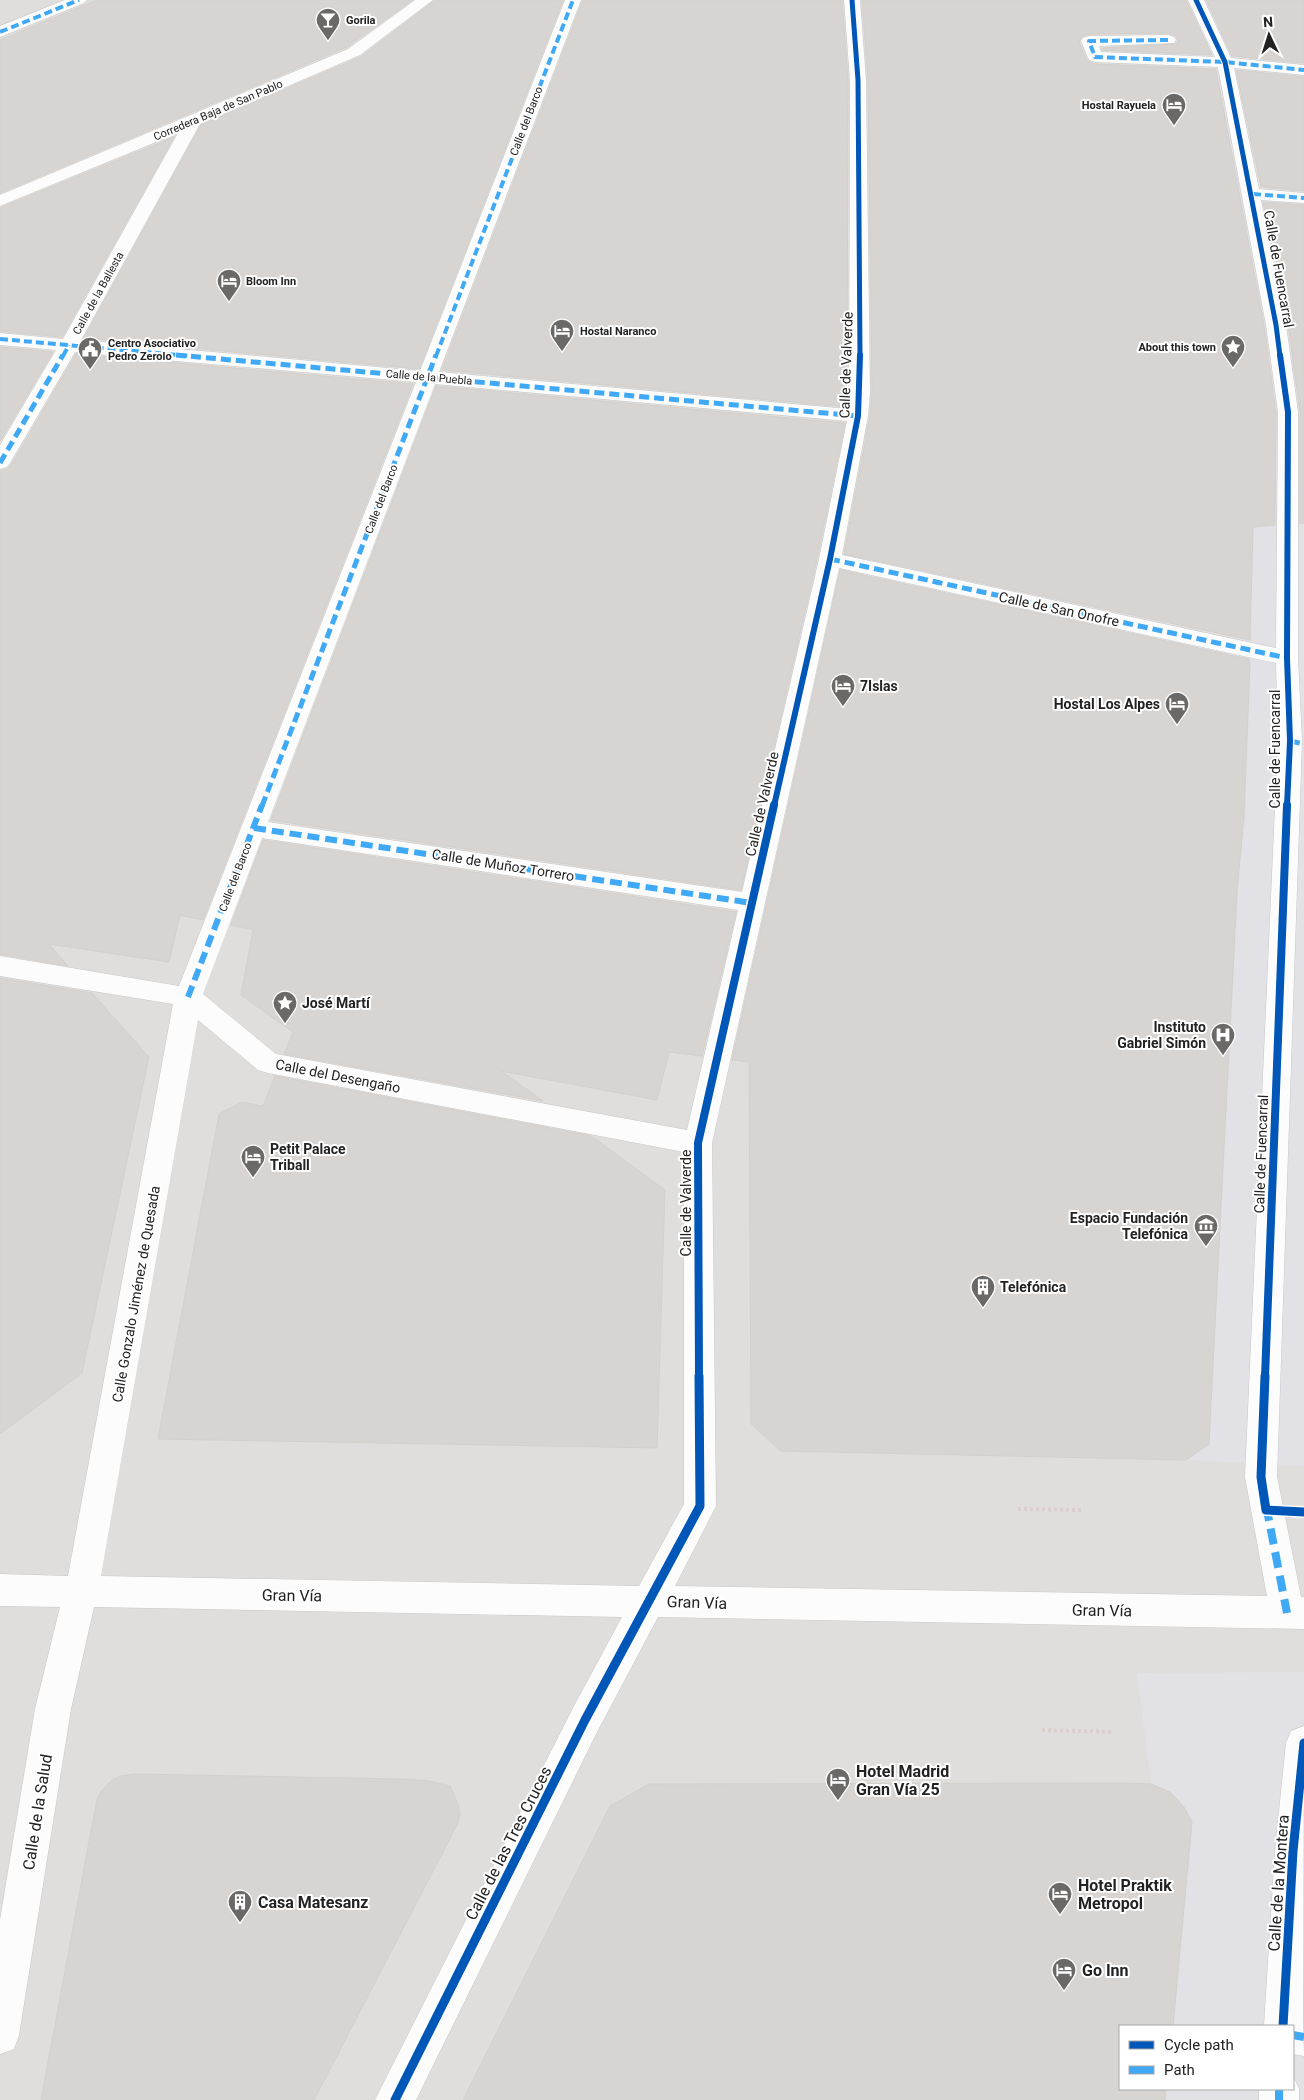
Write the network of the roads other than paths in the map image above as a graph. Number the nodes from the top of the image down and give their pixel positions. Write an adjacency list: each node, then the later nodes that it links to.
1 (79, 0): 6 (street)
2 (425, 0): 10 (street, Corredera Baja de San Pablo)
3 (573, 0): 16 (street, Calle del Barco)
4 (852, 0): 17 (street, Calle de Valverde)
5 (1196, 0): 8 (street, Calle de Fuencarral)
6 (0, 32)
7 (1168, 40): 8 (street)
8 (1225, 62): 9 (street); 11 (street, Calle de Fuencarral)
9 (1304, 70)
10 (193, 121): 13 (street, Corredera Baja de San Pablo); 15 (street, Calle de la Ballesta)
11 (1253, 194): 12 (street); 20 (street, Calle de Fuencarral)
12 (1304, 198)
13 (0, 201)
14 (0, 338): 15 (street, Calle de la Puebla)
15 (69, 345): 16 (street, Calle de la Puebla); 18 (street, Calle de la Ballesta)
16 (427, 377): 17 (street, Calle de la Puebla); 22 (street, Calle del Barco)
17 (858, 416): 19 (street, Calle de Valverde)
18 (0, 463)
19 (830, 559): 20 (street, Calle de San Onofre); 23 (street, Calle de Valverde)
20 (1287, 658): 21 (street, Calle de Fuencarral)
21 (1297, 743): 30 (street, Calle de Fuencarral)
22 (254, 828): 23 (street, Calle de Muñoz Torrero); 25 (street, Calle del Barco)
23 (752, 903): 26 (street, Calle de Valverde)
24 (0, 966): 25 (street)
25 (188, 997): 26 (street, Calle del Desengaño); 28 (street, Calle Gonzalo Jiménez de Quesada)
26 (698, 1143): 29 (street, Calle de Valverde)
27 (0, 1590): 28 (street, Gran Vía)
28 (82, 1591): 29 (street, Gran Vía); 33 (street, Calle de la Salud)
29 (649, 1601): 30 (street, Gran Vía); 34 (street, Calle de las Tres Cruces)
30 (1296, 1613)
31 (1304, 1743): 32 (street, Calle de la Montera)
32 (1283, 2025)
33 (0, 2035)
34 (395, 2100)

